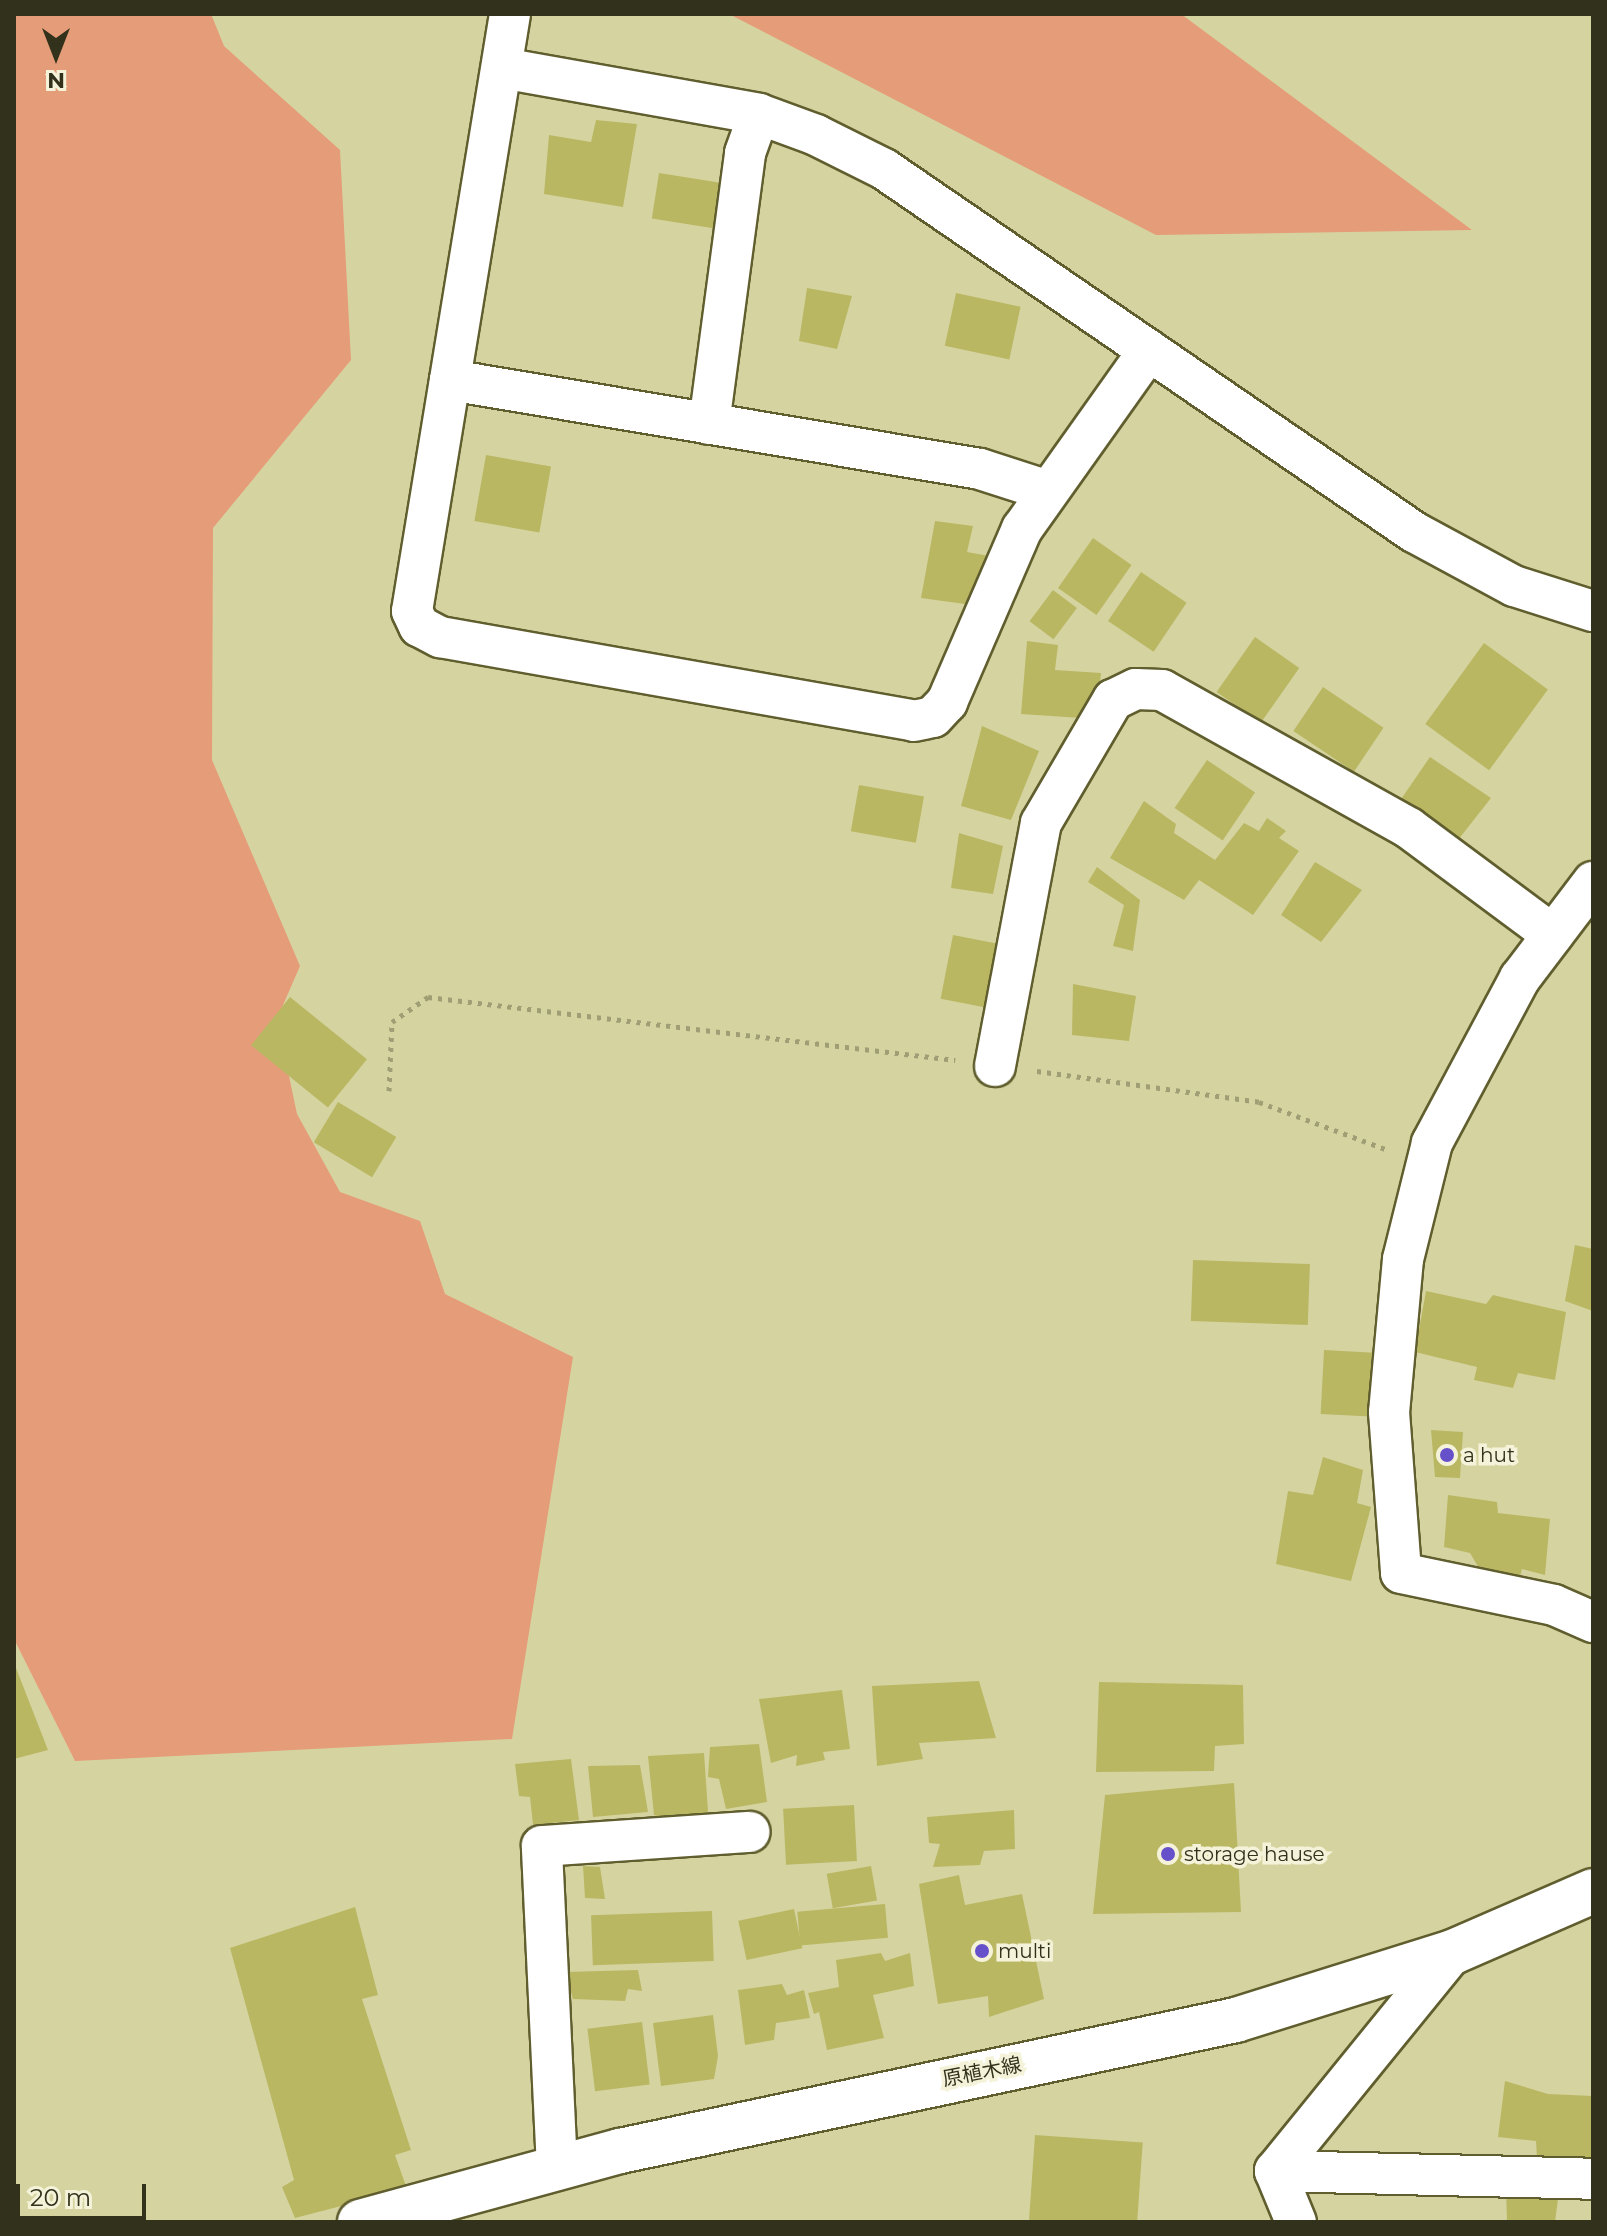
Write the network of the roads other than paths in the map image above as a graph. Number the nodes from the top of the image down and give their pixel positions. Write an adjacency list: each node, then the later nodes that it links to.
1 (510, 14): 2 (street)
2 (502, 68): 3 (street); 5 (street)
3 (759, 114): 4 (street); 6 (street)
4 (1149, 350): 7 (street); 8 (street)
5 (450, 380): 6 (street); 7 (street)
6 (709, 424): 7 (street)
7 (1045, 490)
8 (1593, 611)
9 (1593, 882): 10 (street)
10 (1553, 935): 11 (street); 12 (street)
11 (995, 1066)
12 (1593, 1622)
13 (750, 1832): 16 (street)
14 (1593, 1891): 15 (main road, 原植木線)
15 (1453, 1952): 16 (main road, 原植木線); 17 (street)
16 (557, 2168): 19 (main road, 原植木線)
17 (1275, 2171): 18 (street); 20 (street)
18 (1593, 2179)
19 (360, 2222)
20 (1296, 2222)

